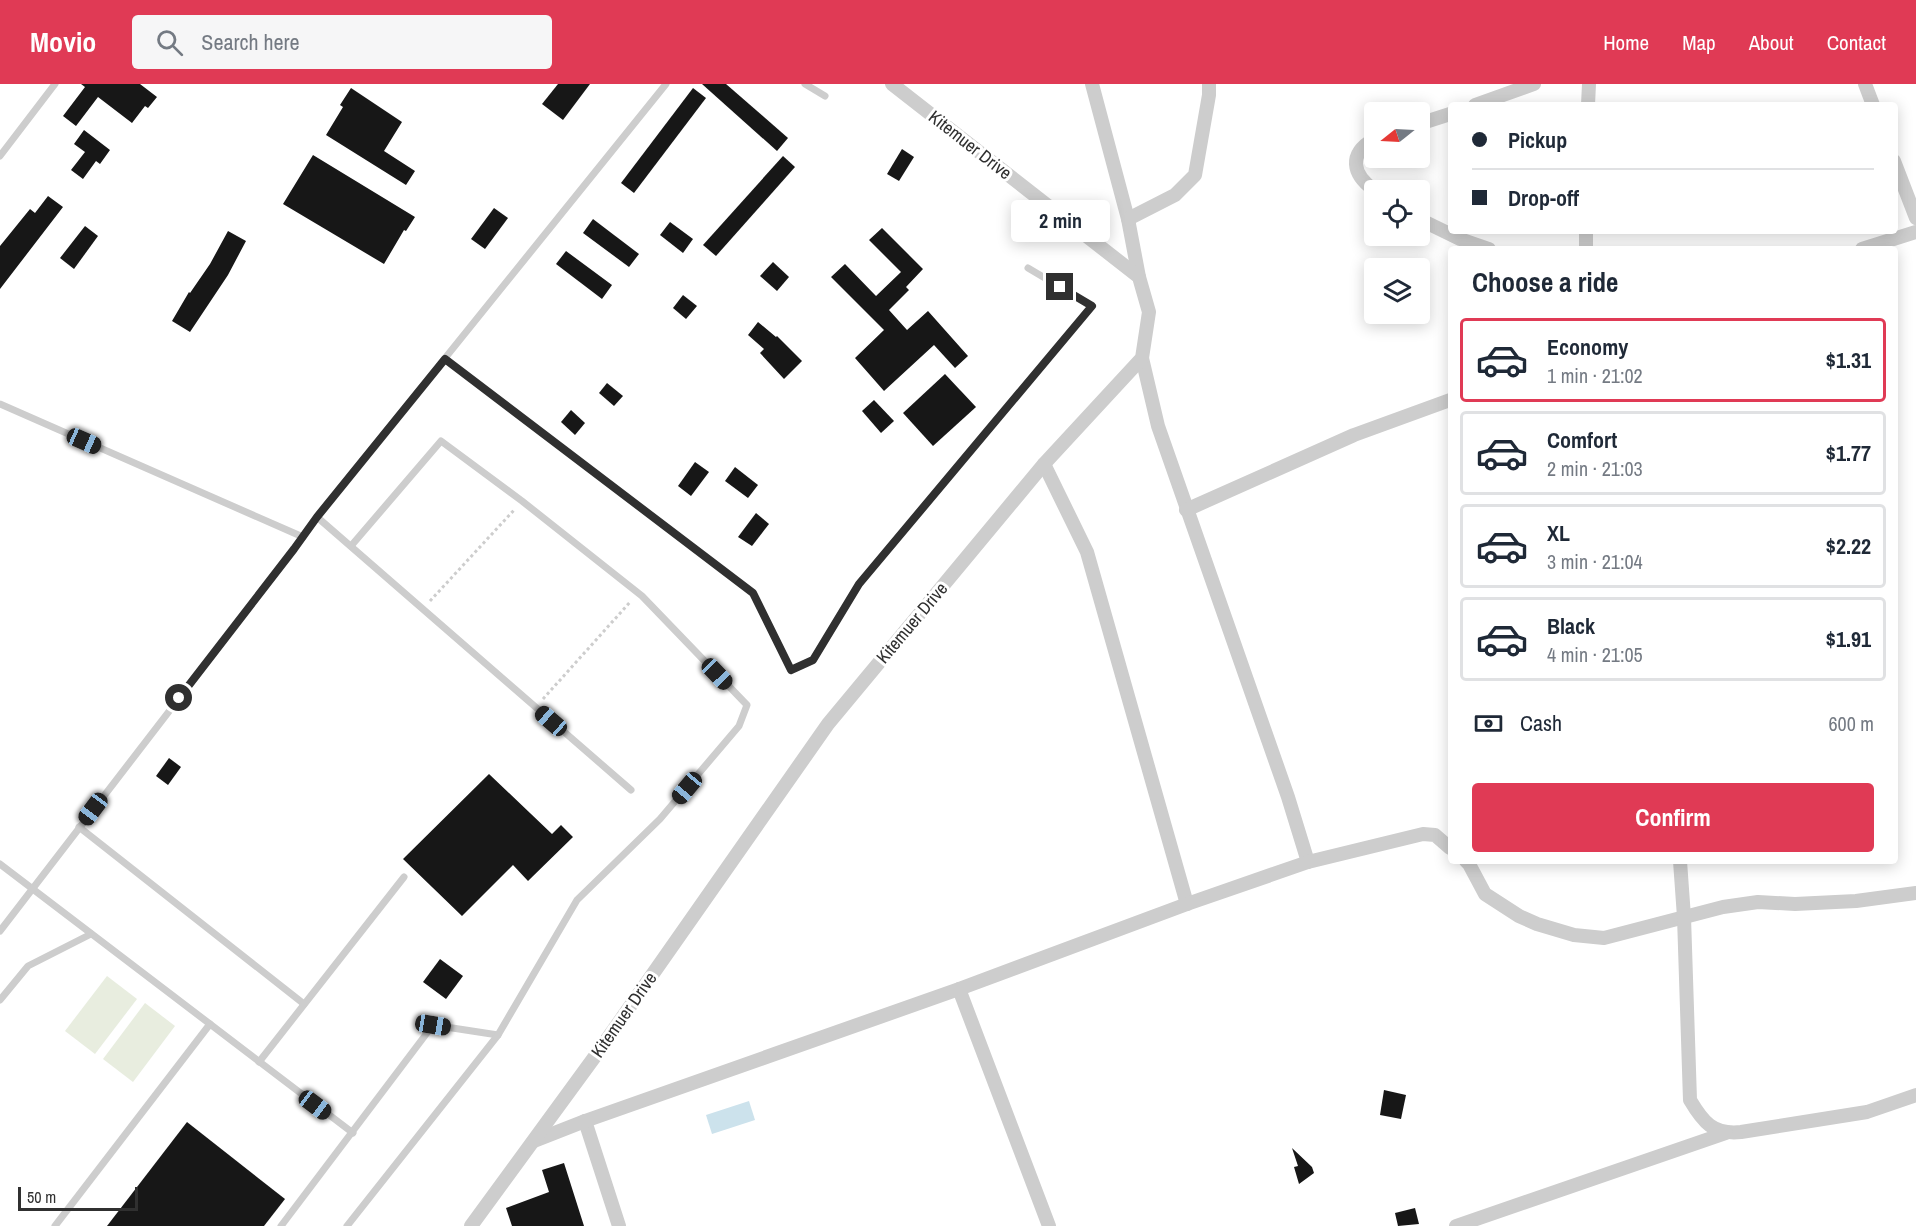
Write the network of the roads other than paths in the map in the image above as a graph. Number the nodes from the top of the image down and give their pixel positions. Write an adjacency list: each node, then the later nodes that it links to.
1 (55, 84): 17 (lane)
2 (666, 84): 31 (lane)
3 (805, 84): 10 (lane)
4 (892, 84): 29 (street, Kitemuer Drive)
5 (1092, 84): 21 (street)
6 (1209, 84): 21 (street)
7 (1534, 84): 11 (street)
8 (1589, 84): 12 (street)
9 (1865, 84): 13 (street)
10 (825, 96)
11 (1483, 102)
12 (1588, 102)
13 (1872, 102)
14 (1448, 115): 15 (street)
15 (1430, 120)
16 (1364, 145): 19 (street)
17 (0, 156)
18 (1898, 171): 20 (street)
19 (1364, 181)
20 (1916, 218)
21 (1128, 219): 29 (street)
22 (1430, 224): 23 (street)
23 (1448, 232)
24 (1916, 232): 27 (street)
25 (1451, 234): 26 (street)
26 (1481, 246)
27 (1872, 246)
28 (1028, 268): 31 (lane)
29 (1139, 278): 30 (street)
30 (1142, 358): 34 (street, Kitemuer Drive); 35 (street)
31 (445, 359): 36 (lane)
32 (1448, 401): 35 (street)
33 (0, 404): 37 (lane)
34 (1044, 464): 49 (street); 63 (street, Kitemuer Drive)
35 (1186, 510): 42 (street)
36 (317, 517): 37 (lane); 38 (lane)
37 (303, 537): 40 (lane)
38 (351, 546): 39 (lane); 57 (lane)
39 (631, 790)
40 (79, 827): 47 (lane); 55 (lane)
41 (1448, 846): 42 (street)
42 (1308, 862): 49 (street)
43 (0, 864): 47 (lane)
44 (1469, 864): 50 (street)
45 (1680, 864): 50 (street)
46 (404, 878): 55 (lane)
47 (32, 888): 51 (lane); 52 (lane)
48 (1916, 893): 50 (street)
49 (1187, 904): 53 (street)
50 (1684, 917): 62 (street)
51 (0, 931)
52 (91, 934): 54 (lane); 56 (lane)
53 (959, 989): 60 (street); 69 (street)
54 (0, 1000)
55 (304, 1004): 58 (lane)
56 (210, 1024): 58 (lane); 64 (lane)
57 (498, 1035): 61 (lane); 66 (lane)
58 (259, 1062): 61 (lane)
59 (1916, 1095): 62 (street)
60 (585, 1121): 63 (street); 68 (street)
61 (352, 1133): 65 (lane)
62 (1726, 1133): 70 (street)
63 (534, 1141): 67 (street, Kitemuer Drive)
64 (55, 1226)
65 (281, 1226)
66 (347, 1226)
67 (471, 1226)
68 (619, 1226)
69 (1049, 1226)
70 (1456, 1226)

